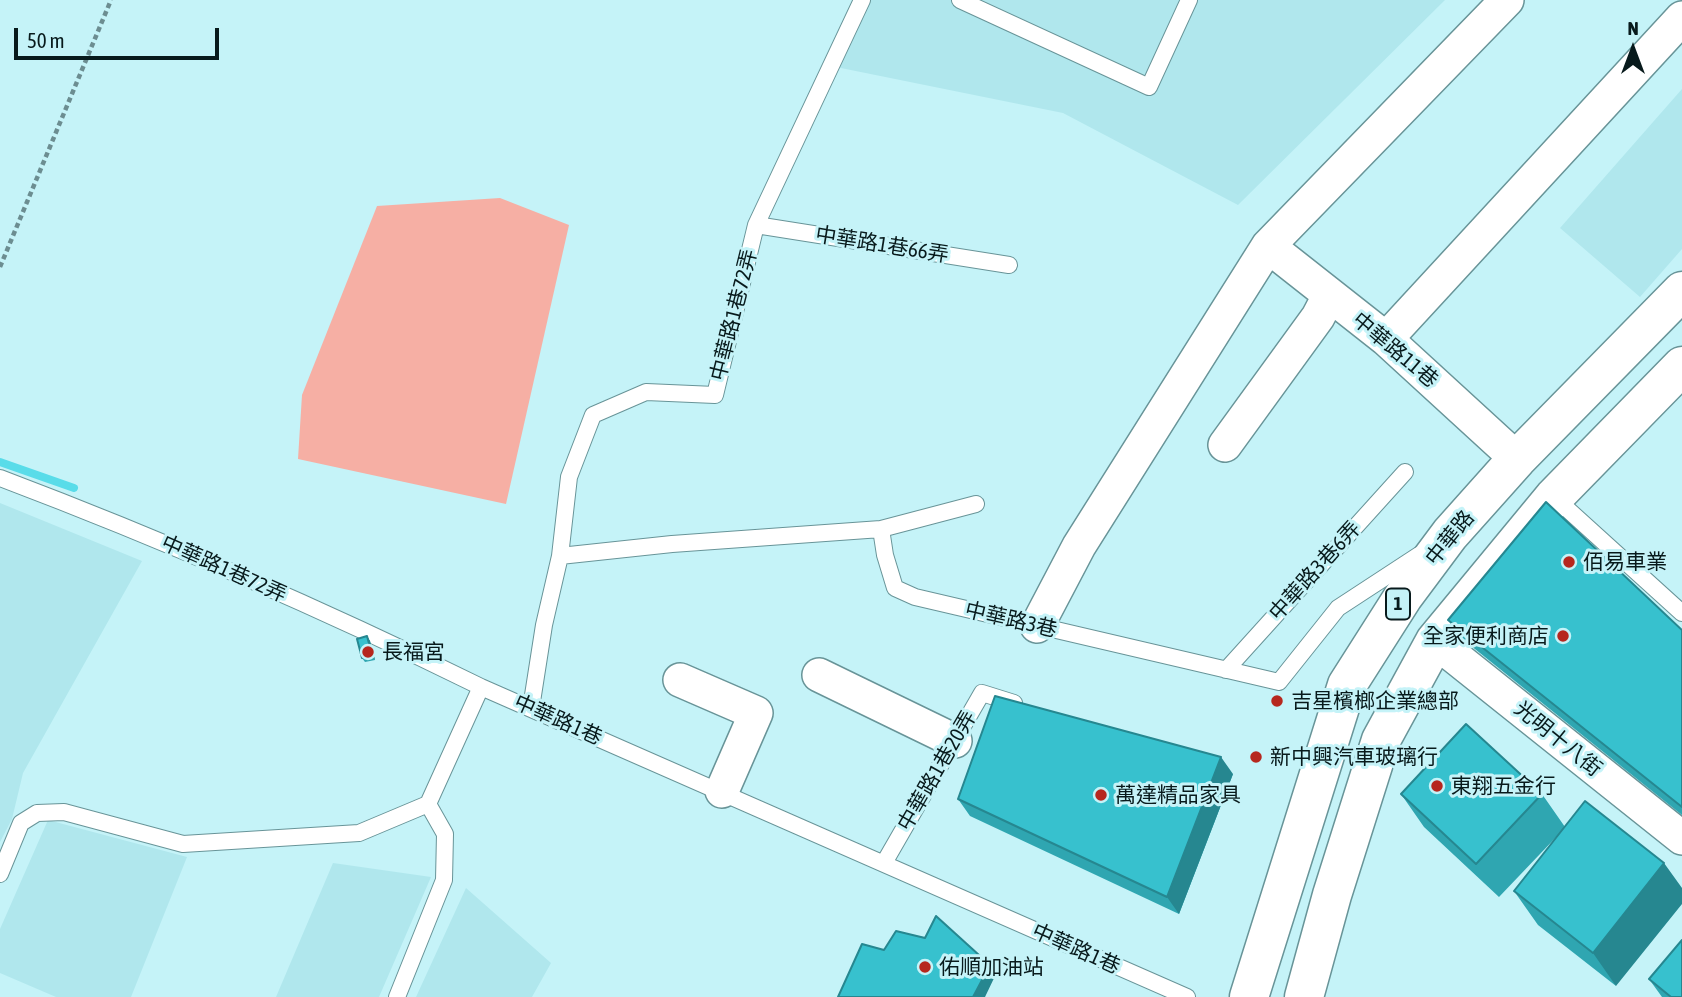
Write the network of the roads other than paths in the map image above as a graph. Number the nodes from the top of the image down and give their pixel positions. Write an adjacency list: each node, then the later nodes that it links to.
1 (862, 0): 6 (lane, 中華路1巷72弄)
2 (960, 0): 3 (lane)
3 (1189, 0)
4 (1507, 0): 7 (street)
5 (1682, 18): 11 (street)
6 (756, 225): 8 (lane, 中華路1巷66弄); 21 (lane, 中華路1巷72弄)
7 (1268, 246): 10 (street, 中華路11巷); 23 (street)
8 (1009, 265)
9 (1682, 291): 14 (main road, 中華路 / 1)
10 (1329, 296): 11 (street, 中華路11巷); 13 (street)
11 (1386, 339): 14 (street, 中華路11巷)
12 (1682, 366): 17 (main road)
13 (1225, 445)
14 (1517, 459): 20 (main road, 中華路 / 1)
15 (1405, 472): 25 (lane, 中華路3巷6弄)
16 (0, 478): 28 (lane, 中華路1巷72弄)
17 (1554, 497): 22 (lane); 24 (main road)
18 (976, 504): 19 (lane)
19 (881, 529): 21 (lane); 23 (lane, 中華路3巷)
20 (1450, 534): 25 (lane, 中華路3巷); 39 (main road, 中華路 / 1)
21 (560, 556): 29 (lane, 中華路1巷72弄)
22 (1682, 613)
23 (1037, 626): 25 (lane, 中華路3巷)
24 (1435, 641): 34 (street, 光明十八街); 40 (main road)
25 (1226, 670)
26 (819, 675): 31 (street)
27 (680, 680): 32 (street)
28 (481, 687): 29 (lane, 中華路1巷); 33 (lane)
29 (531, 708): 32 (lane, 中華路1巷)
30 (1032, 708): 31 (lane, 中華路1巷20弄)
31 (955, 741): 35 (lane, 中華路1巷20弄)
32 (722, 792): 35 (lane, 中華路1巷)
33 (428, 804): 36 (lane); 37 (lane)
34 (1682, 838)
35 (884, 863): 38 (lane, 中華路1巷)
36 (0, 874)
37 (397, 997)
38 (1187, 997)
39 (1249, 997)
40 (1304, 997)

